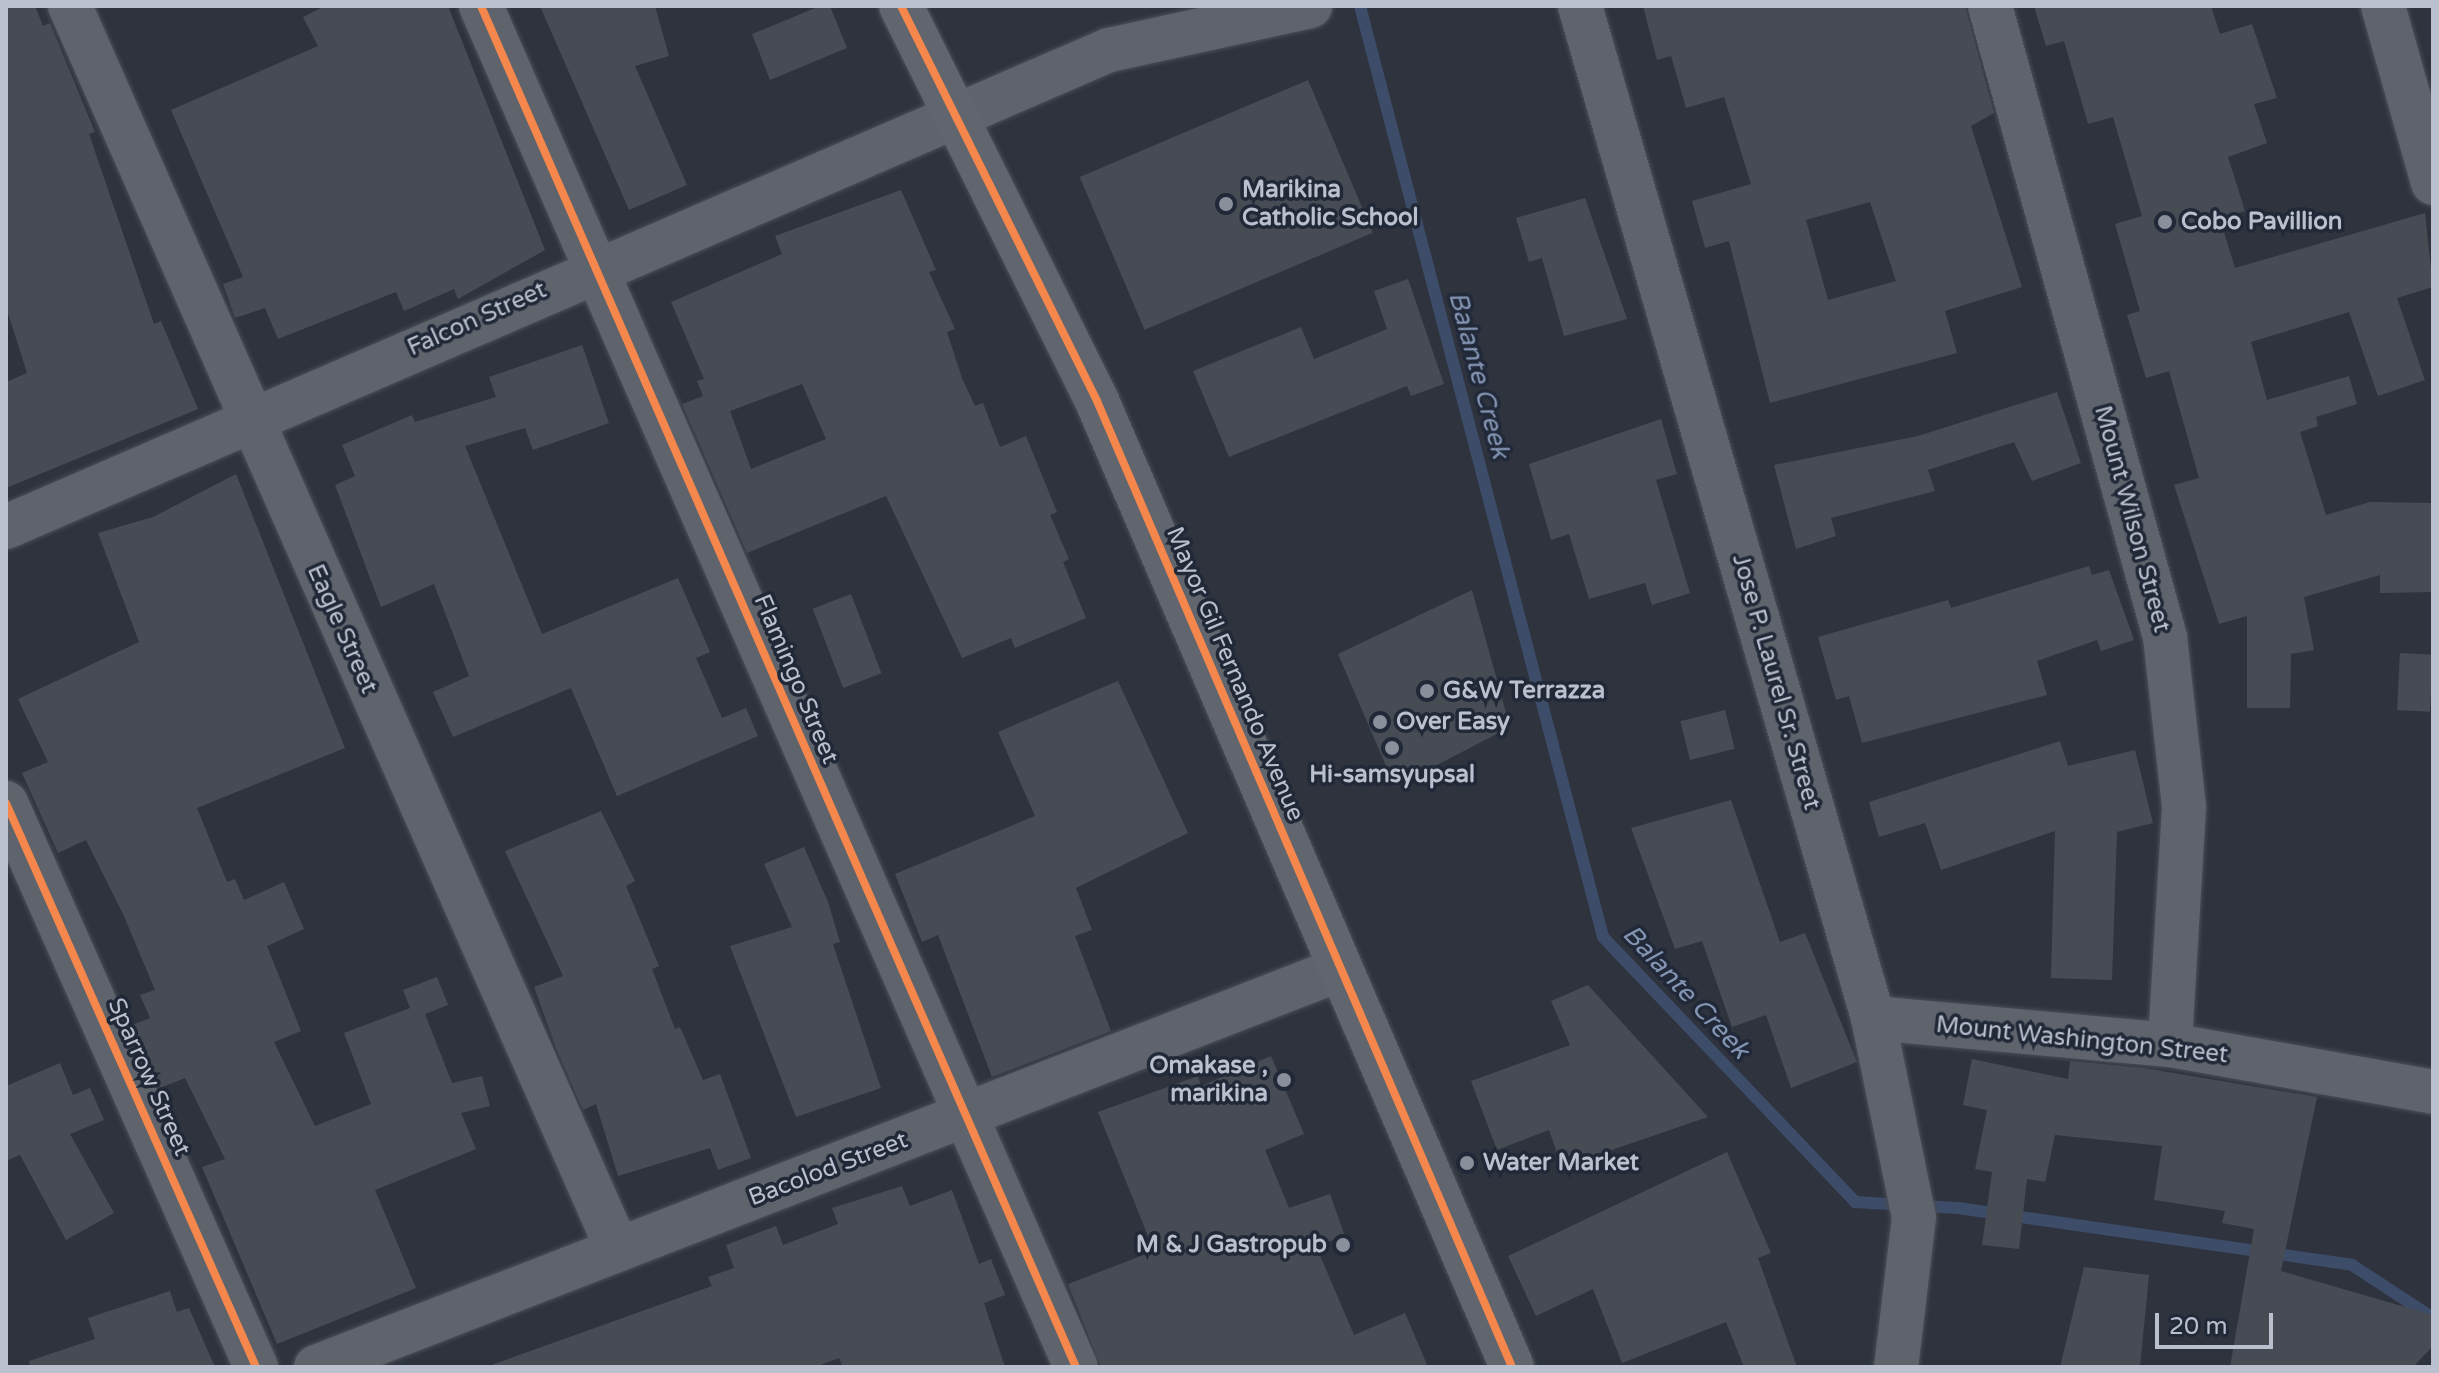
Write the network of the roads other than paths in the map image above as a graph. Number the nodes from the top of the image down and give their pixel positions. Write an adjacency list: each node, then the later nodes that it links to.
1 (70, 6): 11 (street, Eagle Street)
2 (481, 6): 10 (street, Flamingo Street)
3 (901, 6): 8 (main road, Mayor Gil Fernando Avenue)
4 (1580, 6): 15 (street, Jose P. Laurel Sr. Street)
5 (1990, 6): 16 (street, Mount Wilson Street)
6 (2383, 6): 9 (street)
7 (1300, 8): 8 (street, Falcon Street)
8 (950, 116): 10 (street, Falcon Street); 14 (main road, Mayor Gil Fernando Avenue)
9 (2433, 183)
10 (596, 267): 11 (street, Falcon Street); 18 (street, Flamingo Street)
11 (249, 419): 12 (street, Falcon Street); 19 (street, Eagle Street)
12 (6, 527)
13 (6, 803): 20 (street, Sparrow Street)
14 (1338, 970): 18 (street, Bacolod Street); 23 (main road, Mayor Gil Fernando Avenue)
15 (1873, 1018): 16 (street, Mount Washington Street); 24 (street, Jose P. Laurel Sr. Street)
16 (2170, 1045): 17 (street, Mount Washington Street)
17 (2433, 1092)
18 (963, 1117): 19 (street, Bacolod Street); 22 (street, Flamingo Street)
19 (618, 1250): 21 (street, Bacolod Street)
20 (256, 1367)
21 (316, 1367)
22 (1076, 1367)
23 (1512, 1367)
24 (1896, 1367)

